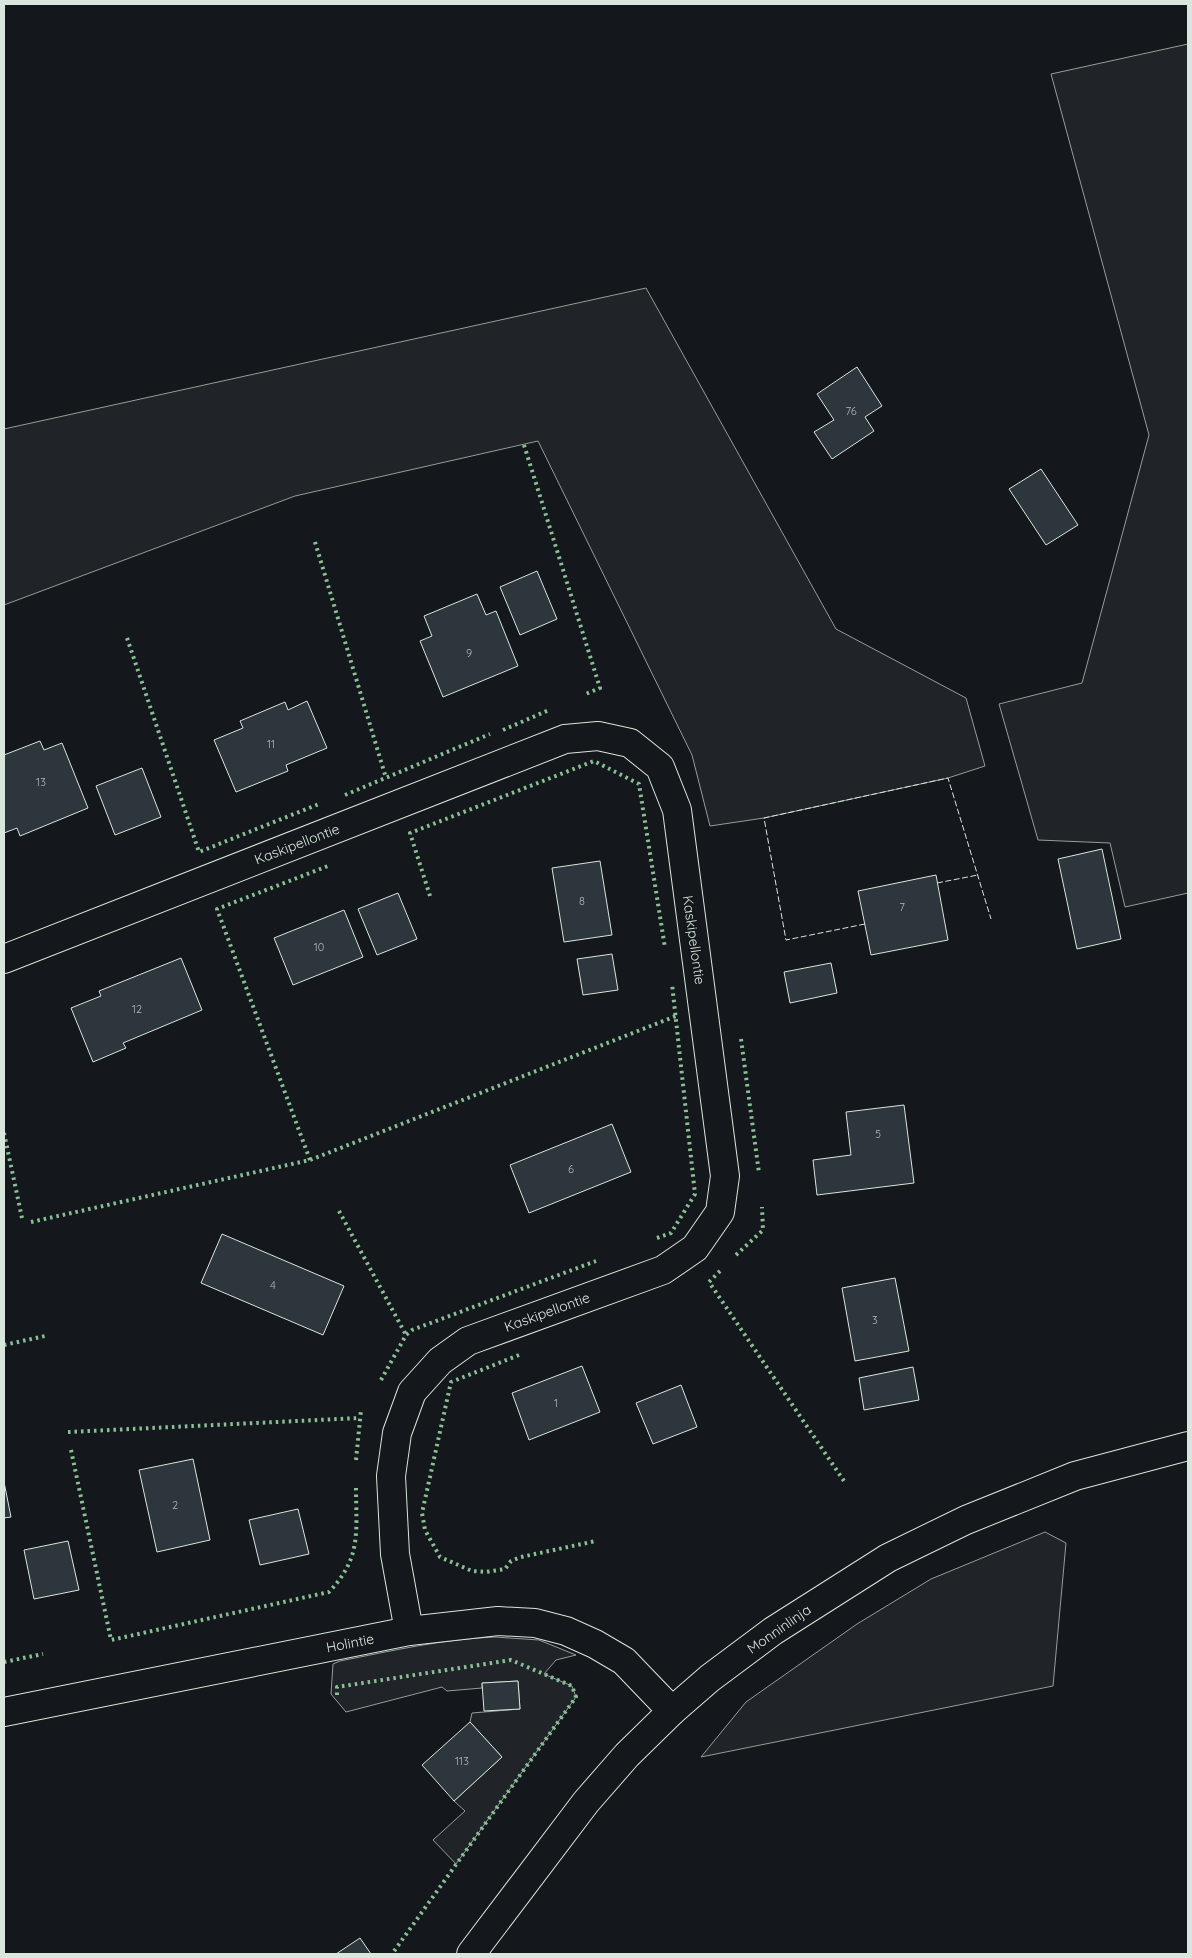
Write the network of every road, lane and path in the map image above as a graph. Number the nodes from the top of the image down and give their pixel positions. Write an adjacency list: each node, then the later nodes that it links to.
1 (4, 959): 3 (street, Kaskipellontie)
2 (1188, 1446): 4 (street, Monninlinja)
3 (409, 1631): 4 (street, Holintie); 5 (street, Holintie)
4 (672, 1710): 6 (street, Monninlinja)
5 (4, 1712)
6 (471, 1954)

